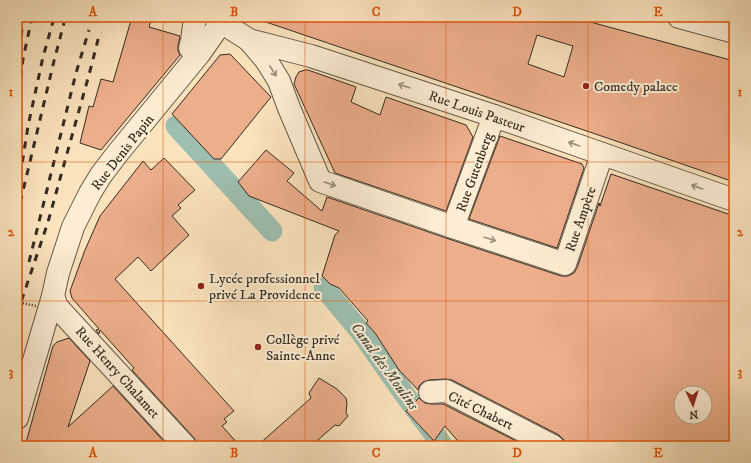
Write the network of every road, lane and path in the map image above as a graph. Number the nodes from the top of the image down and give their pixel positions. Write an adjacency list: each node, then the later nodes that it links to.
1 (679, 17): 3 (street)
2 (215, 18): 4 (street, Rue Louis Pasteur); 5 (street); 10 (street, Rue Denis Papin)
3 (734, 32)
4 (249, 40): 6 (street, Rue Louis Pasteur, one-way to 4); 9 (street, one-way to 9)
5 (190, 48)
6 (494, 116): 7 (street, Rue Louis Pasteur, one-way to 6); 9 (street, Rue Gutenberg)
7 (602, 154): 8 (street, Rue Louis Pasteur, one-way to 7); 9 (street, Rue Ampère, one-way to 7)
8 (734, 200)
9 (453, 227)
10 (44, 301): 11 (path, bridge); 13 (street, Rue Denis Papin); 14 (street, Rue Henry Chalamet)
11 (17, 302)
12 (430, 392): 15 (street, Cité Chabert)
13 (17, 418)
14 (186, 446)
15 (552, 446)

